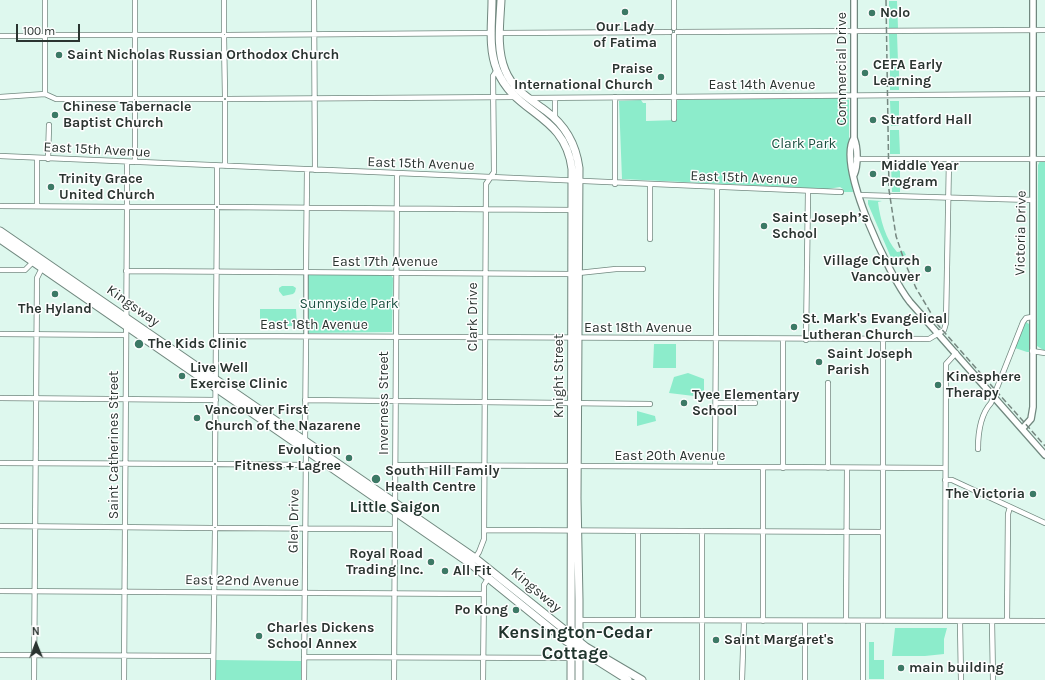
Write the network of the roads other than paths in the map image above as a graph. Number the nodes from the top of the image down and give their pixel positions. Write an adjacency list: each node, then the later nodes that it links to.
1 (45, 0): 19 (street)
2 (135, 0): 16 (street)
3 (224, 0): 17 (street)
4 (314, 0): 15 (street)
5 (492, 0): 14 (main road, Clark Drive)
6 (501, 0): 14 (main road, Clark Drive)
7 (674, 0): 12 (street)
8 (854, 0): 13 (street, Commercial Drive)
9 (1033, 0): 10 (street, Victoria Drive)
10 (1033, 30): 11 (street); 13 (street); 23 (street, Victoria Drive)
11 (1045, 30)
12 (674, 32): 13 (street); 14 (street); 29 (street)
13 (854, 32): 24 (street, Commercial Drive)
14 (496, 33): 15 (street); 20 (main road, Clark Drive); 31 (main road, Clark Drive)
15 (314, 34): 17 (street); 30 (street)
16 (135, 35): 17 (street); 19 (street); 33 (street)
17 (224, 35): 34 (street)
18 (0, 36): 19 (street)
19 (45, 36): 21 (street)
20 (497, 70): 26 (street, Clark Drive); 27 (main road, Clark Drive)
21 (45, 94): 25 (street); 33 (street)
22 (1045, 94): 23 (street, East 14th Avenue)
23 (1034, 95): 24 (street, East 14th Avenue); 44 (street, Victoria Drive)
24 (854, 96): 29 (street, East 14th Avenue); 38 (street, Commercial Drive)
25 (0, 97)
26 (494, 97): 27 (street); 30 (street); 54 (street, Clark Drive)
27 (515, 97): 55 (main road, Knight Street)
28 (615, 97): 29 (street, East 14th Avenue); 32 (street, East 14th Avenue); 56 (street)
29 (674, 97): 36 (street)
30 (314, 98): 34 (street); 51 (street)
31 (526, 98): 32 (street, East 14th Avenue); 35 (main road, Knight Street)
32 (555, 98): 35 (street)
33 (135, 99): 34 (street); 47 (street)
34 (225, 99): 49 (street)
35 (555, 118): 55 (main road, Knight Street)
36 (674, 119)
37 (49, 124): 41 (street)
38 (854, 138): 42 (street, Commercial Drive); 53 (street, Commercial Drive)
39 (0, 156): 40 (street, East 15th Avenue)
40 (37, 158): 41 (street, East 15th Avenue); 65 (street)
41 (48, 158): 46 (street, East 15th Avenue)
42 (856, 159): 43 (street); 53 (street, Commercial Drive)
43 (949, 159): 44 (street); 62 (street)
44 (1034, 159): 45 (street); 63 (street, Victoria Drive)
45 (1045, 159)
46 (127, 162): 47 (street, East 15th Avenue); 66 (street, Saint Catherines Street)
47 (136, 162): 48 (street, East 15th Avenue)
48 (217, 166): 49 (street, East 15th Avenue); 67 (street)
49 (225, 166): 50 (street, East 15th Avenue)
50 (307, 170): 51 (street, East 15th Avenue); 68 (street, Glen Drive)
51 (315, 170): 52 (street, East 15th Avenue)
52 (396, 174): 54 (street, East 15th Avenue); 69 (street, Inverness Street)
53 (854, 175): 61 (street, Commercial Drive)
54 (490, 178): 55 (street, East 15th Avenue); 70 (street, Clark Drive)
55 (576, 182): 56 (street, East 15th Avenue); 71 (main road, Knight Street)
56 (615, 184): 57 (street, East 15th Avenue)
57 (650, 185): 58 (street, East 15th Avenue); 74 (street)
58 (718, 188): 59 (street, East 15th Avenue); 97 (street)
59 (808, 192): 60 (street, East 15th Avenue); 99 (street)
60 (841, 192)
61 (858, 195): 62 (street); 89 (street, Commercial Drive)
62 (948, 198): 63 (street); 89 (street)
63 (1033, 200): 86 (street, Victoria Drive)
64 (0, 206): 65 (street)
65 (37, 206): 66 (street)
66 (127, 207): 67 (street); 79 (street, Saint Catherines Street)
67 (217, 207): 68 (street); 80 (street)
68 (307, 208): 69 (street); 81 (street, Glen Drive)
69 (396, 208): 70 (street); 82 (street, Inverness Street)
70 (486, 209): 71 (street); 83 (street, Clark Drive)
71 (575, 210): 84 (main road, Knight Street)
72 (0, 231): 85 (main road, Kingsway)
73 (0, 239): 75 (main road, Kingsway)
74 (650, 239)
75 (33, 262): 76 (main road, Kingsway); 78 (street)
76 (42, 268): 87 (main road, Kingsway); 90 (street)
77 (643, 269): 84 (street, East 17th Avenue)
78 (0, 270)
79 (126, 271): 80 (street, East 17th Avenue); 85 (street, Saint Catherines Street)
80 (216, 272): 81 (street, East 17th Avenue); 92 (street)
81 (306, 272): 82 (street, East 17th Avenue); 93 (street, Glen Drive)
82 (396, 272): 83 (street, East 17th Avenue); 94 (street, Inverness Street)
83 (486, 273): 84 (street, East 17th Avenue); 95 (street, Clark Drive)
84 (575, 273): 96 (main road, Knight Street)
85 (126, 317): 87 (street, Saint Catherines Street); 104 (main road, Kingsway)
86 (1032, 317): 101 (street, Victoria Drive); 107 (street)
87 (126, 326): 91 (street, Saint Catherines Street); 106 (main road, Kingsway)
88 (0, 334): 90 (street)
89 (938, 334): 100 (street, East 18th Avenue); 102 (street, Commercial Drive)
90 (36, 335): 91 (street); 109 (street)
91 (126, 335): 110 (street, Saint Catherines Street)
92 (216, 336): 93 (street, East 18th Avenue); 104 (street)
93 (306, 336): 94 (street, East 18th Avenue); 112 (street, Glen Drive)
94 (395, 337): 95 (street, East 18th Avenue); 113 (street, Inverness Street)
95 (486, 337): 96 (street, East 18th Avenue); 114 (street, Clark Drive)
96 (575, 338): 97 (street, East 18th Avenue); 115 (main road, Knight Street)
97 (716, 339): 98 (street, East 18th Avenue); 116 (street)
98 (784, 339): 99 (street, East 18th Avenue); 134 (street)
99 (806, 340): 100 (street, East 18th Avenue)
100 (883, 340): 137 (street)
101 (1032, 351): 103 (street); 119 (street, Victoria Drive)
102 (956, 353): 107 (street, Commercial Drive); 138 (street)
103 (1045, 353)
104 (216, 380): 106 (street); 120 (main road, Kingsway)
105 (828, 383): 135 (street)
106 (216, 388): 111 (street); 122 (main road, Kingsway)
107 (993, 396): 119 (street, Commercial Drive); 121 (street)
108 (0, 398): 109 (street)
109 (36, 399): 110 (street); 125 (street)
110 (126, 399): 111 (street); 126 (street, Saint Catherines Street)
111 (216, 400): 127 (street)
112 (305, 400): 113 (street); 120 (street, Glen Drive)
113 (395, 401): 114 (street); 129 (street, Inverness Street)
114 (485, 402): 115 (street); 130 (street, Clark Drive)
115 (575, 402): 118 (street); 131 (main road, Knight Street)
116 (716, 403): 117 (street); 132 (street)
117 (755, 403)
118 (650, 404)
119 (1022, 430): 123 (street)
120 (305, 441): 122 (street, Glen Drive); 140 (main road, Kingsway)
121 (978, 449)
122 (306, 450): 128 (street, Glen Drive); 142 (main road, Kingsway)
123 (1045, 455)
124 (0, 463): 125 (street)
125 (36, 463): 126 (street); 145 (street)
126 (125, 464): 127 (street); 146 (street, Saint Catherines Street)
127 (215, 464): 128 (street); 147 (street)
128 (306, 465): 148 (street, Glen Drive)
129 (395, 465): 130 (street, East 20th Avenue); 140 (street, Inverness Street)
130 (484, 466): 131 (street, East 20th Avenue); 150 (street, Clark Drive)
131 (574, 466): 132 (street, East 20th Avenue); 151 (main road, Knight Street)
132 (715, 467): 133 (street, East 20th Avenue)
133 (763, 468): 134 (street, East 20th Avenue); 154 (street)
134 (783, 468): 135 (street, East 20th Avenue)
135 (828, 468): 136 (street, East 20th Avenue)
136 (847, 468): 137 (street, East 20th Avenue); 155 (street)
137 (883, 468): 138 (street, East 20th Avenue); 156 (street)
138 (945, 468): 139 (street)
139 (945, 480): 141 (street); 175 (street)
140 (395, 503): 142 (street, Inverness Street); 157 (main road, Kingsway)
141 (1010, 507): 143 (street); 178 (street)
142 (395, 512): 149 (street, Inverness Street); 157 (main road, Kingsway)
143 (1045, 523)
144 (0, 526): 145 (street)
145 (35, 526): 146 (street); 160 (street)
146 (125, 528): 147 (street); 161 (street, Saint Catherines Street)
147 (215, 528): 148 (street); 162 (street)
148 (305, 528): 149 (street); 163 (street, Glen Drive)
149 (395, 529): 164 (street, Inverness Street)
150 (484, 530): 151 (street); 157 (street, Clark Drive)
151 (574, 530): 152 (street); 166 (main road, Knight Street); 180 (main road, Knight Street)
152 (638, 531): 153 (street); 167 (street)
153 (702, 531): 154 (street); 168 (street)
154 (763, 532): 155 (street); 170 (street)
155 (847, 532): 156 (street); 172 (street)
156 (882, 532): 174 (street)
157 (473, 561): 158 (main road, Kingsway)
158 (491, 575): 165 (street); 180 (main road, Kingsway); 182 (main road, Kingsway)
159 (0, 591): 160 (street, East 22nd Avenue)
160 (34, 591): 161 (street, East 22nd Avenue); 185 (street)
161 (125, 592): 162 (street, East 22nd Avenue); 186 (street, Saint Catherines Street)
162 (214, 592): 163 (street, East 22nd Avenue); 187 (street)
163 (304, 593): 164 (street, East 22nd Avenue); 188 (street, Glen Drive)
164 (394, 593): 165 (street, East 22nd Avenue); 189 (street, Inverness Street)
165 (484, 594): 190 (street)
166 (579, 620): 167 (street); 181 (main road, Knight Street)
167 (638, 620): 168 (street)
168 (703, 620): 169 (street); 202 (street)
169 (744, 621): 170 (street); 203 (street)
170 (763, 621): 171 (street)
171 (805, 621): 172 (street); 204 (street)
172 (846, 621): 173 (street)
173 (863, 621): 174 (street); 205 (street)
174 (883, 621): 175 (street)
175 (945, 621): 176 (street)
176 (960, 621): 177 (street); 206 (street)
177 (992, 621): 178 (street); 207 (street)
178 (1007, 621): 179 (street)
179 (1045, 621)
180 (572, 636): 181 (main road, Kingsway); 182 (main road, Knight Street)
181 (579, 642): 183 (main road, Knight Street); 201 (main road, Kingsway)
182 (572, 645): 183 (main road, Kingsway); 191 (main road, Knight Street)
183 (579, 650): 199 (main road, Knight Street); 200 (main road, Kingsway)
184 (0, 655): 185 (street)
185 (34, 655): 186 (street); 192 (street)
186 (125, 656): 187 (street); 193 (street, Saint Catherines Street)
187 (213, 656): 194 (street)
188 (304, 657): 189 (street); 195 (street, Glen Drive)
189 (394, 657): 190 (street); 196 (street, Inverness Street)
190 (483, 658): 191 (street); 197 (street)
191 (572, 658): 198 (main road, Knight Street)
192 (34, 680)
193 (124, 680)
194 (213, 680)
195 (304, 680)
196 (394, 680)
197 (483, 680)
198 (571, 680)
199 (579, 680)
200 (628, 680)
201 (642, 680)
202 (702, 680)
203 (742, 680)
204 (805, 680)
205 (863, 680)
206 (961, 680)
207 (993, 680)

